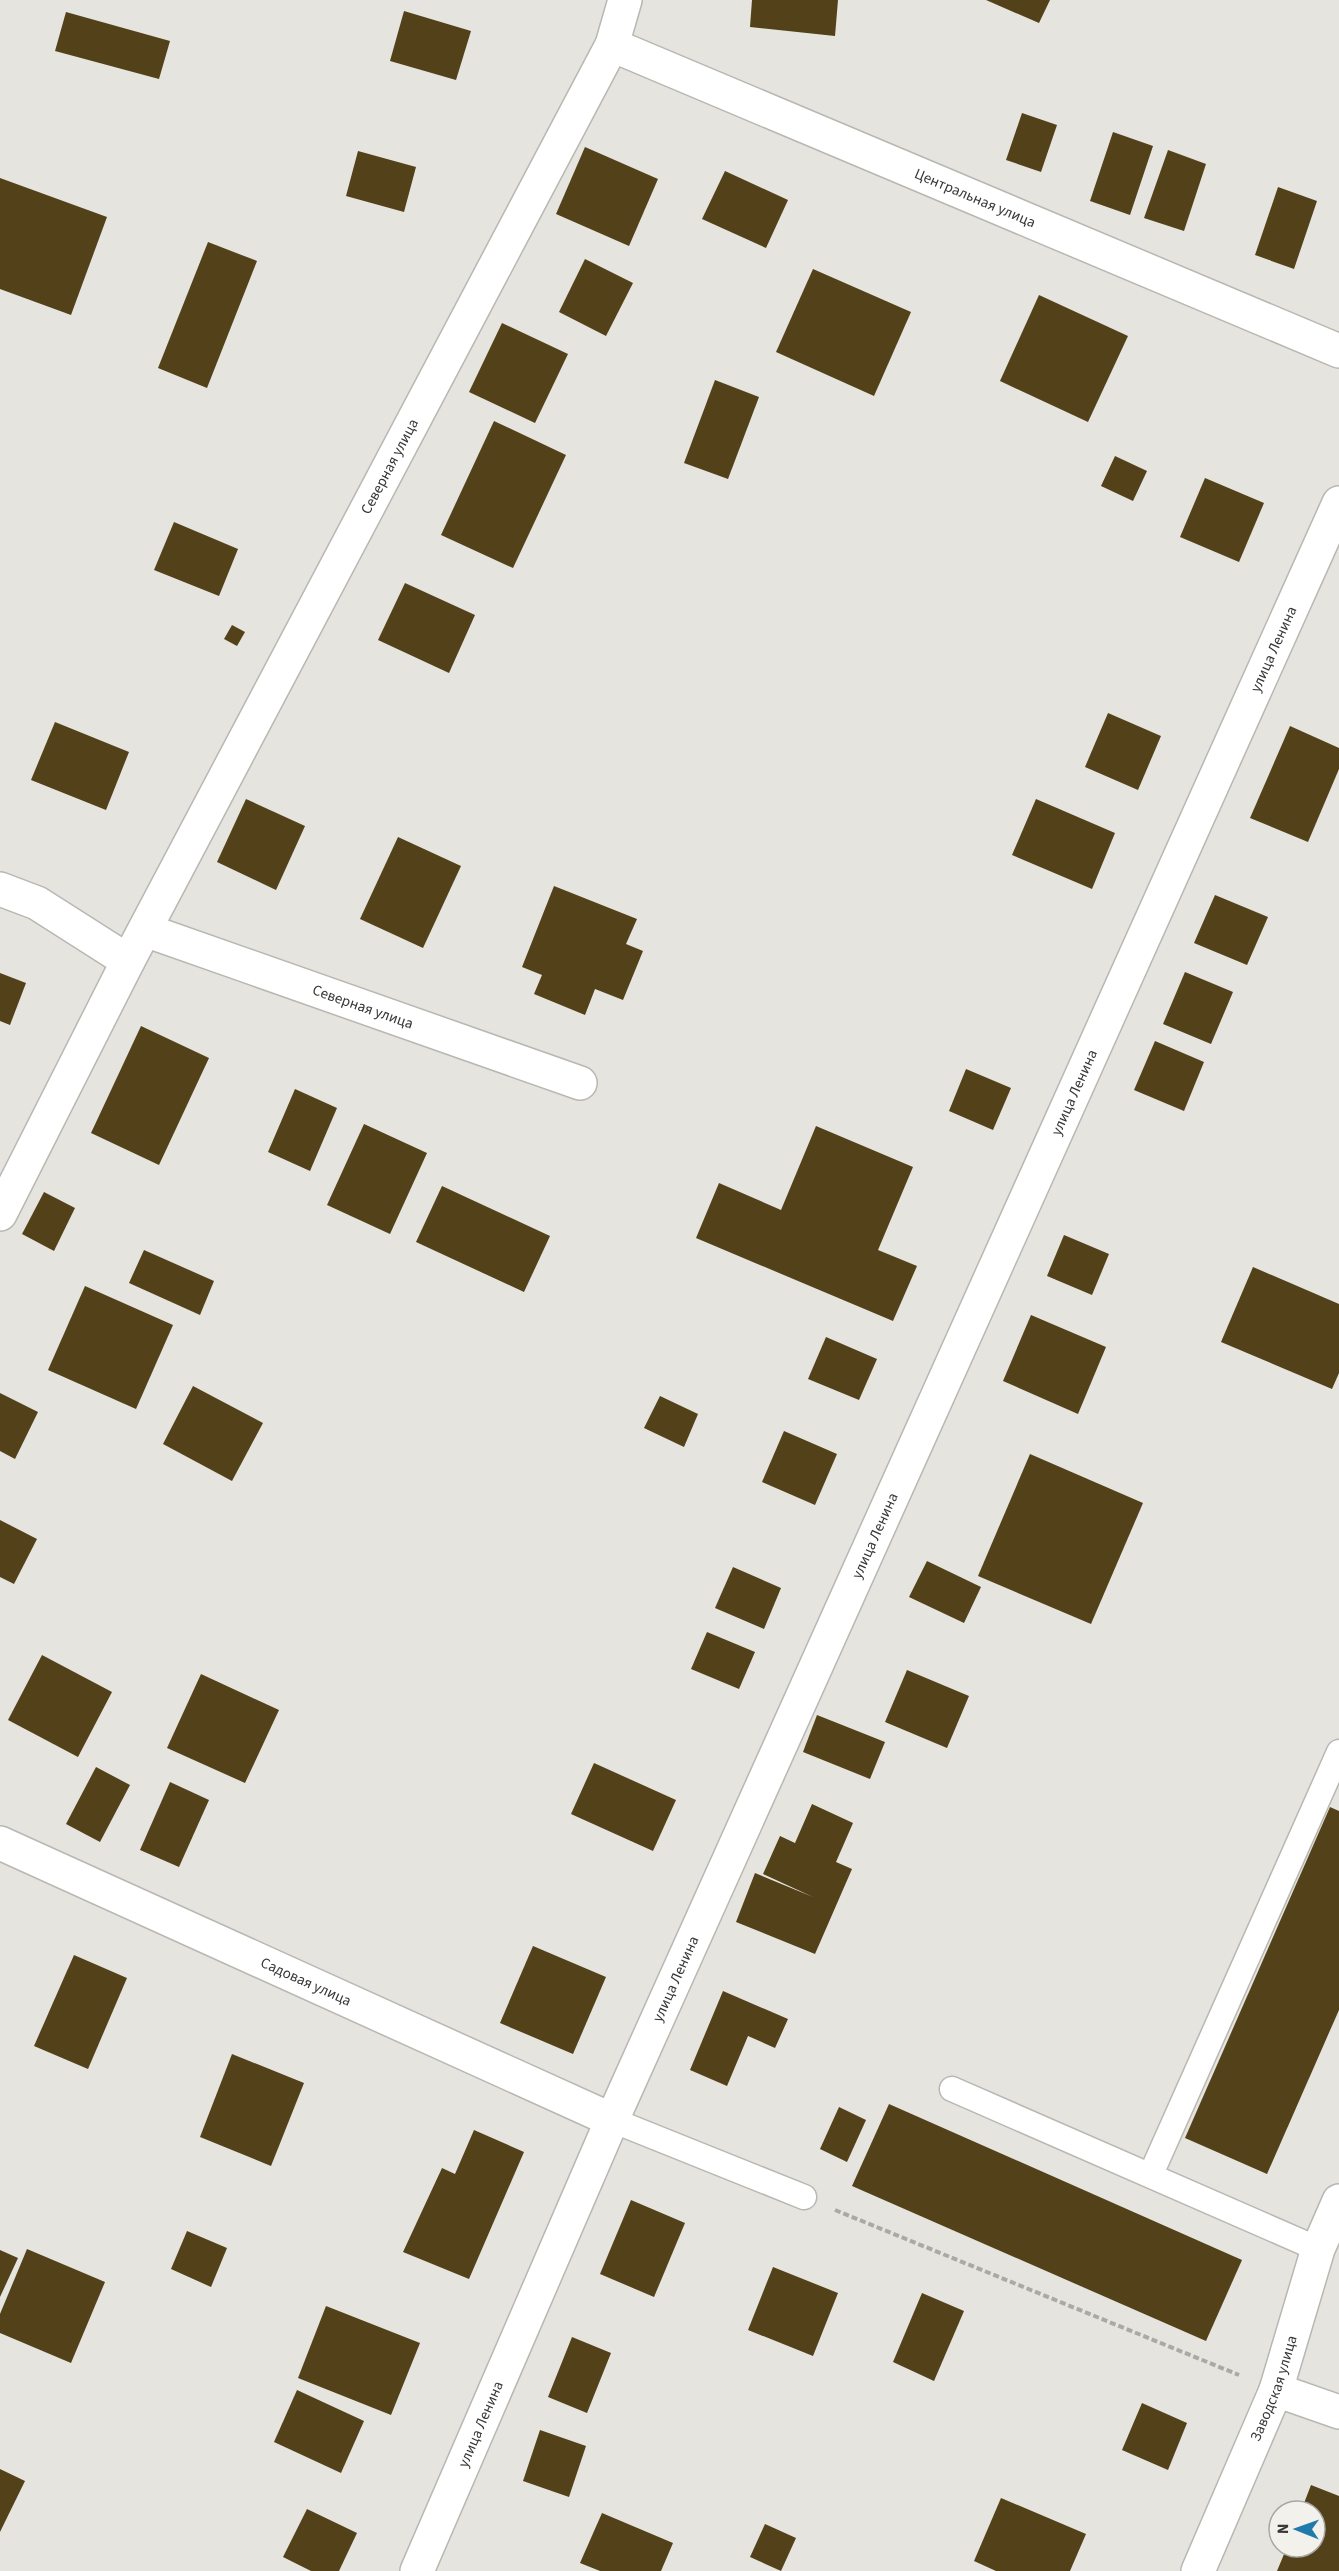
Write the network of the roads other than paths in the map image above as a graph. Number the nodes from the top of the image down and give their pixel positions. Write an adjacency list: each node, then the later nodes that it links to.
1 (625, 0): 2 (street, Северная улица)
2 (612, 45): 3 (street, Центральная улица); 6 (street, Северная улица)
3 (1339, 351)
4 (1339, 503): 14 (street, улица Ленина)
5 (0, 889): 7 (street)
6 (145, 930): 7 (street, Северная улица); 8 (street, Северная улица)
7 (128, 961): 9 (street, Северная улица)
8 (580, 1083)
9 (0, 1214)
10 (1339, 1752): 11 (lane)
11 (1333, 1782): 15 (lane)
12 (0, 1843): 14 (street, Садовая улица)
13 (952, 2089): 15 (lane)
14 (612, 2120): 16 (lane); 21 (street, улица Ленина)
15 (1151, 2174): 18 (lane)
16 (804, 2197)
17 (1339, 2201): 18 (street, Заводская улица)
18 (1318, 2249): 19 (street, Заводская улица)
19 (1276, 2390): 20 (street); 22 (street, Заводская улица)
20 (1339, 2412)
21 (417, 2571)
22 (1198, 2571)

